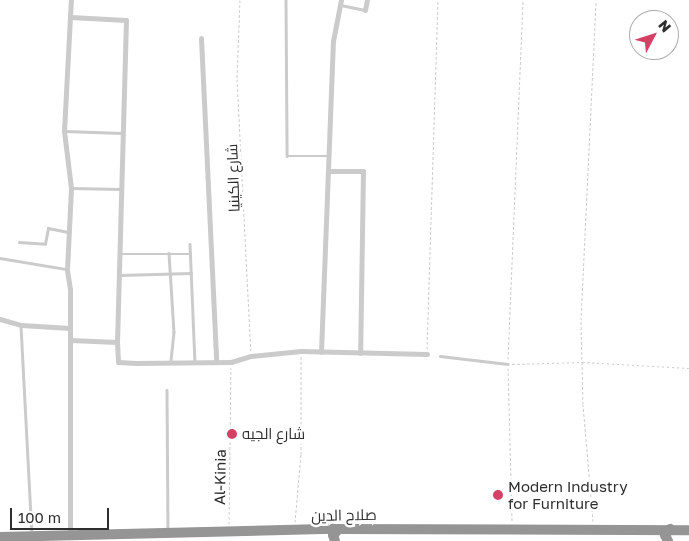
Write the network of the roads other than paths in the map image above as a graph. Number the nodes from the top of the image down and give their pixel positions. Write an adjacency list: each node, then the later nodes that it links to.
1 (71, 0): 6 (street)
2 (286, 0): 10 (lane)
3 (368, 0): 5 (street)
4 (340, 2): 5 (lane); 10 (street)
5 (365, 10)
6 (70, 17): 8 (street); 9 (street)
7 (201, 38): 34 (street)
8 (64, 131): 9 (lane); 12 (street)
9 (124, 133): 13 (street)
10 (329, 156): 11 (street)
11 (328, 171): 30 (street); 31 (street)
12 (71, 188): 13 (lane); 14 (street)
13 (122, 189): 18 (street)
14 (68, 232): 15 (lane); 21 (street)
15 (19, 242)
16 (190, 244): 19 (lane)
17 (169, 253): 18 (lane); 19 (lane); 22 (lane)
18 (121, 254): 24 (street)
19 (191, 254): 23 (lane)
20 (0, 258): 21 (lane)
21 (67, 270): 27 (street)
22 (171, 273): 23 (lane); 24 (lane); 36 (lane)
23 (191, 273): 35 (lane)
24 (120, 275): 29 (street)
25 (0, 319): 26 (street)
26 (21, 325): 27 (street); 44 (lane)
27 (70, 328): 28 (street)
28 (70, 340): 29 (street); 43 (street)
29 (118, 342): 36 (street)
30 (322, 352): 31 (street); 34 (street)
31 (360, 353): 32 (street)
32 (427, 354)
33 (440, 356): 37 (lane)
34 (216, 360): 35 (street)
35 (195, 362): 36 (street)
36 (171, 363)
37 (508, 364)
38 (167, 390): 42 (lane)
39 (670, 529): 40 (highway, صلاح الدين); 41 (highway, صلاح الدين); 47 (highway)
40 (338, 530): 42 (highway, صلاح الدين); 46 (highway)
41 (689, 530)
42 (168, 534): 43 (highway, صلاح الدين)
43 (70, 535): 44 (highway, صلاح الدين)
44 (32, 537): 45 (highway, صلاح الدين)
45 (6, 538)
46 (335, 541)
47 (668, 541)

